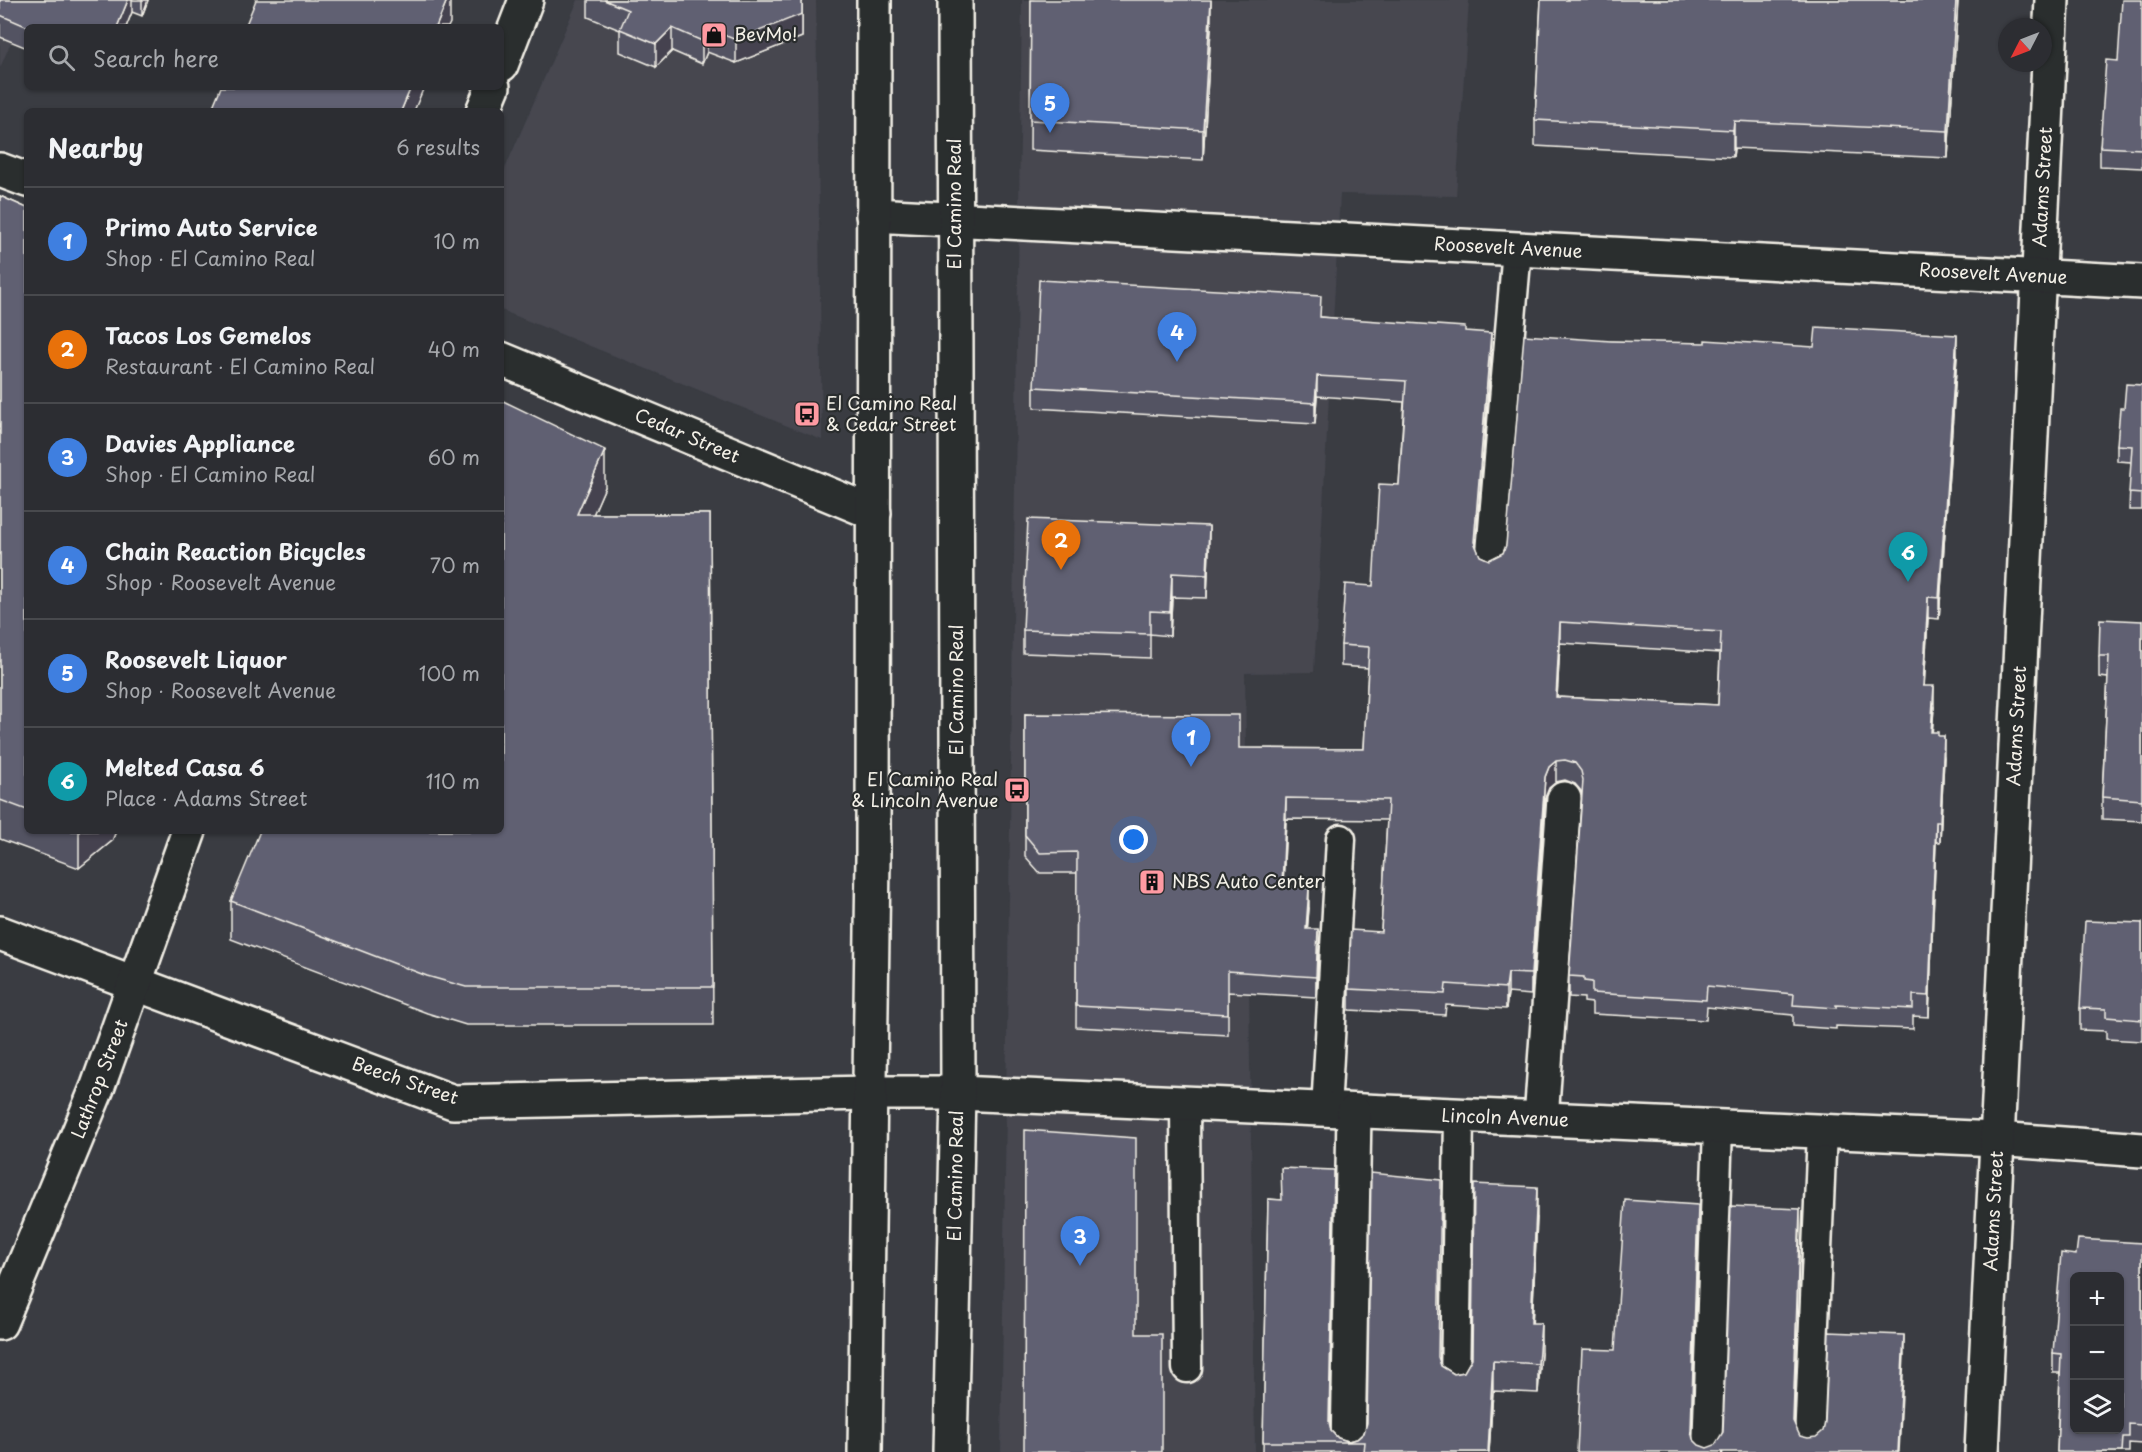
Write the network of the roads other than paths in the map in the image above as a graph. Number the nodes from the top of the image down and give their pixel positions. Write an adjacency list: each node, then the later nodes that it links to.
1 (526, 0): 5 (street)
2 (874, 0): 10 (street)
3 (955, 0): 11 (street, El Camino Real)
4 (2052, 0): 13 (street, Adams Street)
5 (504, 57)
6 (492, 90): 7 (street)
7 (484, 108)
8 (0, 170): 9 (street)
9 (24, 179)
10 (873, 215): 11 (street, Roosevelt Avenue); 16 (street)
11 (955, 220): 12 (street, Roosevelt Avenue); 24 (street, El Camino Real)
12 (1517, 249): 13 (street, Roosevelt Avenue); 17 (lane)
13 (2039, 277): 14 (street, Roosevelt Avenue); 31 (street, Adams Street)
14 (2142, 282)
15 (504, 360): 16 (street, Cedar Street)
16 (874, 513): 23 (street)
17 (1490, 564)
18 (1564, 799): 28 (street)
19 (188, 834): 22 (street, Lathrop Street)
20 (1341, 840): 26 (lane)
21 (0, 933): 22 (street, Beech Street)
22 (137, 983): 23 (street, Beech Street); 33 (street, Lathrop Street)
23 (868, 1093): 24 (street, Lincoln Avenue); 37 (street)
24 (958, 1093): 25 (street, Lincoln Avenue); 38 (street, El Camino Real)
25 (1185, 1105): 26 (street, Lincoln Avenue); 34 (lane)
26 (1340, 1111): 27 (street, Lincoln Avenue); 39 (street)
27 (1460, 1116): 28 (street, Lincoln Avenue); 35 (lane)
28 (1541, 1119): 29 (street, Lincoln Avenue)
29 (1718, 1126): 30 (street, Lincoln Avenue); 40 (lane)
30 (1822, 1131): 31 (street, Lincoln Avenue); 36 (lane)
31 (1997, 1138): 32 (street, Lincoln Avenue); 41 (street, Adams Street)
32 (2142, 1150)
33 (0, 1323)
34 (1187, 1368)
35 (1455, 1387)
36 (1809, 1443)
37 (865, 1452)
38 (950, 1452)
39 (1348, 1452)
40 (1707, 1452)
41 (1982, 1452)

